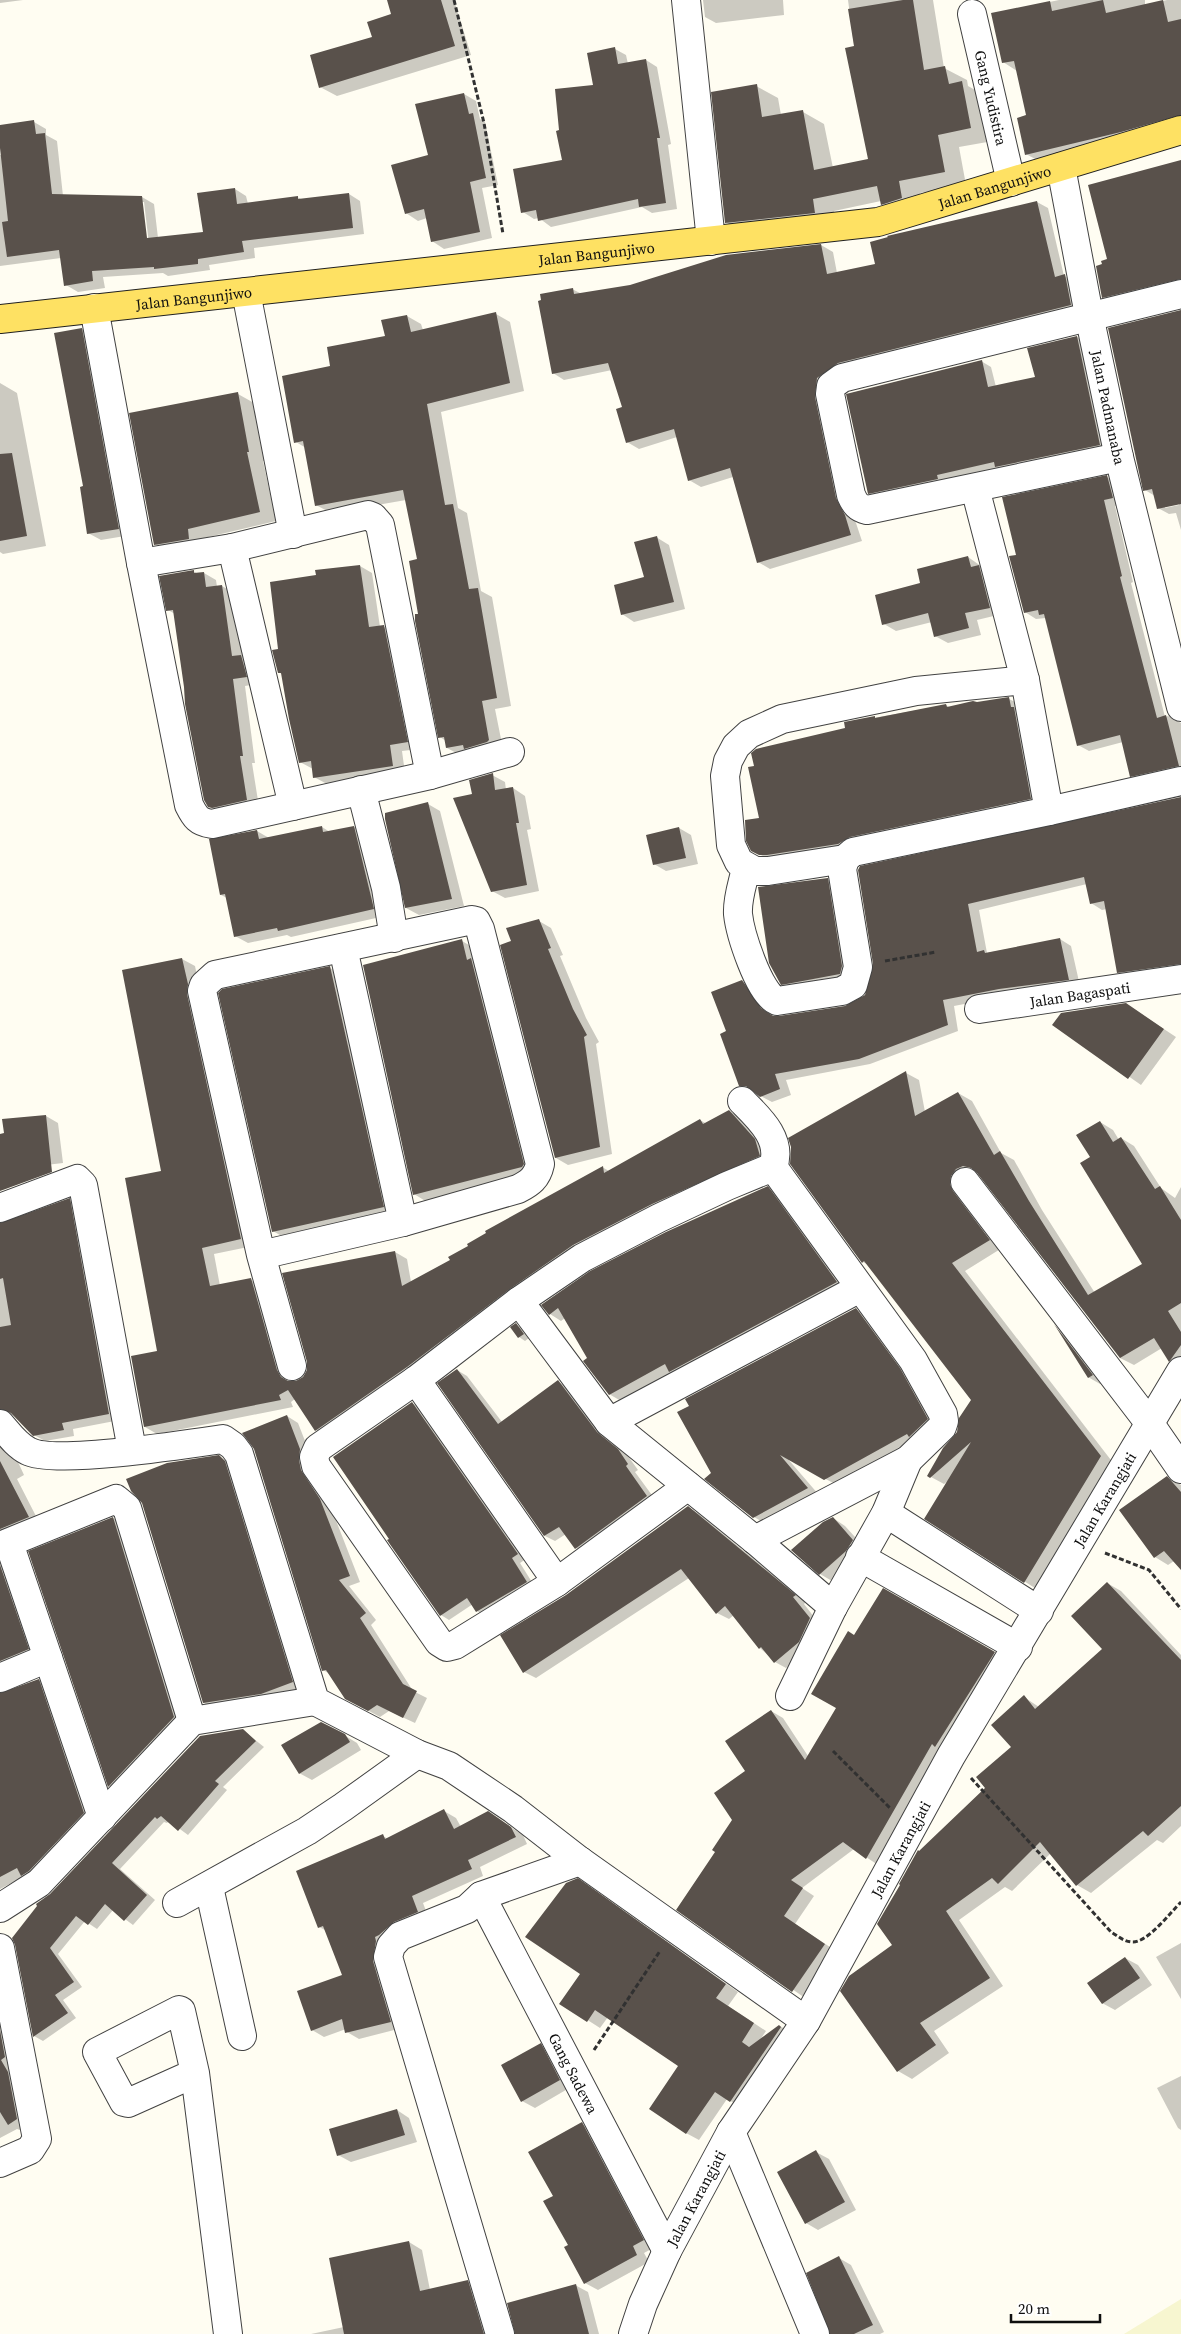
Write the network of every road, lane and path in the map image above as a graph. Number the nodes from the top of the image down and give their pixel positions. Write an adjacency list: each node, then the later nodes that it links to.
1 (454, 0): 8 (path)
2 (686, 0): 7 (street)
3 (972, 14): 6 (street, Gang Yudistira)
4 (1181, 130): 5 (main road, Jalan Bangunjiwo)
5 (1061, 167): 6 (main road, Jalan Bangunjiwo); 13 (street, Jalan Padmanaba)
6 (1011, 182): 7 (main road, Jalan Bangunjiwo)
7 (710, 241): 8 (main road, Jalan Bangunjiwo)
8 (508, 263): 9 (main road, Jalan Bangunjiwo)
9 (246, 292): 11 (main road, Jalan Bangunjiwo); 16 (street)
10 (1181, 294): 13 (street)
11 (94, 308): 12 (main road, Jalan Bangunjiwo); 18 (street)
12 (0, 316)
13 (1089, 316): 14 (street, Jalan Padmanaba); 15 (street)
14 (1119, 457): 15 (street); 19 (street, Jalan Padmanaba)
15 (974, 488): 20 (street)
16 (293, 534): 17 (street); 23 (street)
17 (232, 548): 18 (street); 26 (street)
18 (141, 563): 26 (street)
19 (1174, 643): 21 (street, Jalan Padmanaba)
20 (1025, 680): 27 (street); 29 (street)
21 (1181, 707)
22 (510, 752): 23 (street)
23 (430, 775): 25 (street)
24 (1181, 781): 27 (street)
25 (361, 790): 26 (street); 30 (street)
26 (293, 806)
27 (1050, 811): 28 (street)
28 (845, 859): 29 (street); 33 (street)
29 (746, 868): 33 (street)
30 (394, 938): 31 (street); 40 (street)
31 (343, 948): 40 (street); 41 (street)
32 (936, 952): 33 (path)
33 (858, 967)
34 (1181, 979): 35 (street, Jalan Bagaspati)
35 (979, 1010)
36 (742, 1101): 37 (street)
37 (773, 1167): 42 (street); 43 (street)
38 (965, 1182): 49 (street)
39 (0, 1208): 50 (street)
40 (403, 1222): 41 (street)
41 (261, 1255): 44 (street)
42 (860, 1288): 47 (street); 51 (street)
43 (519, 1301): 46 (street); 47 (street)
44 (292, 1366)
45 (1181, 1371): 49 (street, Jalan Karangjati)
46 (416, 1380): 59 (street); 59 (street)
47 (609, 1422): 53 (street)
48 (0, 1424): 50 (street)
49 (1150, 1424): 52 (street); 56 (street, Jalan Karangjati)
50 (132, 1450): 67 (street)
51 (908, 1460): 54 (street); 55 (street)
52 (1181, 1469)
53 (688, 1486): 55 (street); 59 (street)
54 (886, 1513): 58 (street); 62 (street)
55 (755, 1540): 60 (street)
56 (1079, 1542): 61 (path); 62 (street, Jalan Karangjati)
57 (4, 1544): 64 (street); 68 (street)
58 (860, 1557): 60 (street); 63 (street)
59 (557, 1582)
60 (833, 1607): 66 (street)
61 (1181, 1609)
62 (1039, 1611): 63 (street, Jalan Karangjati)
63 (1018, 1647): 71 (street, Jalan Karangjati)
64 (48, 1658): 65 (street); 72 (street)
65 (0, 1678)
66 (790, 1696)
67 (315, 1702): 68 (street); 70 (street)
68 (192, 1721): 72 (street)
69 (832, 1751): 73 (path)
70 (417, 1754): 74 (street); 75 (street)
71 (951, 1756): 73 (street, Jalan Karangjati); 77 (path)
72 (102, 1818): 79 (street)
73 (911, 1829): 82 (street, Jalan Karangjati)
74 (580, 1861): 76 (street); 80 (street)
75 (209, 1887): 78 (street); 84 (street)
76 (481, 1896): 86 (street, Gang Sadewa); 91 (street)
77 (1181, 1902)
78 (177, 1903)
79 (0, 1908)
80 (676, 1928): 82 (street); 86 (path)
81 (0, 1948): 83 (street)
82 (806, 2021): 87 (street, Jalan Karangjati)
83 (7, 2026): 88 (street)
84 (242, 2036)
85 (196, 2073): 90 (street)
86 (575, 2077): 89 (street, Gang Sadewa)
87 (731, 2132): 89 (street, Jalan Karangjati); 93 (street)
88 (0, 2163)
89 (667, 2251): 92 (street, Jalan Karangjati)
90 (228, 2334)
91 (500, 2334)
92 (633, 2334)
93 (815, 2334)

